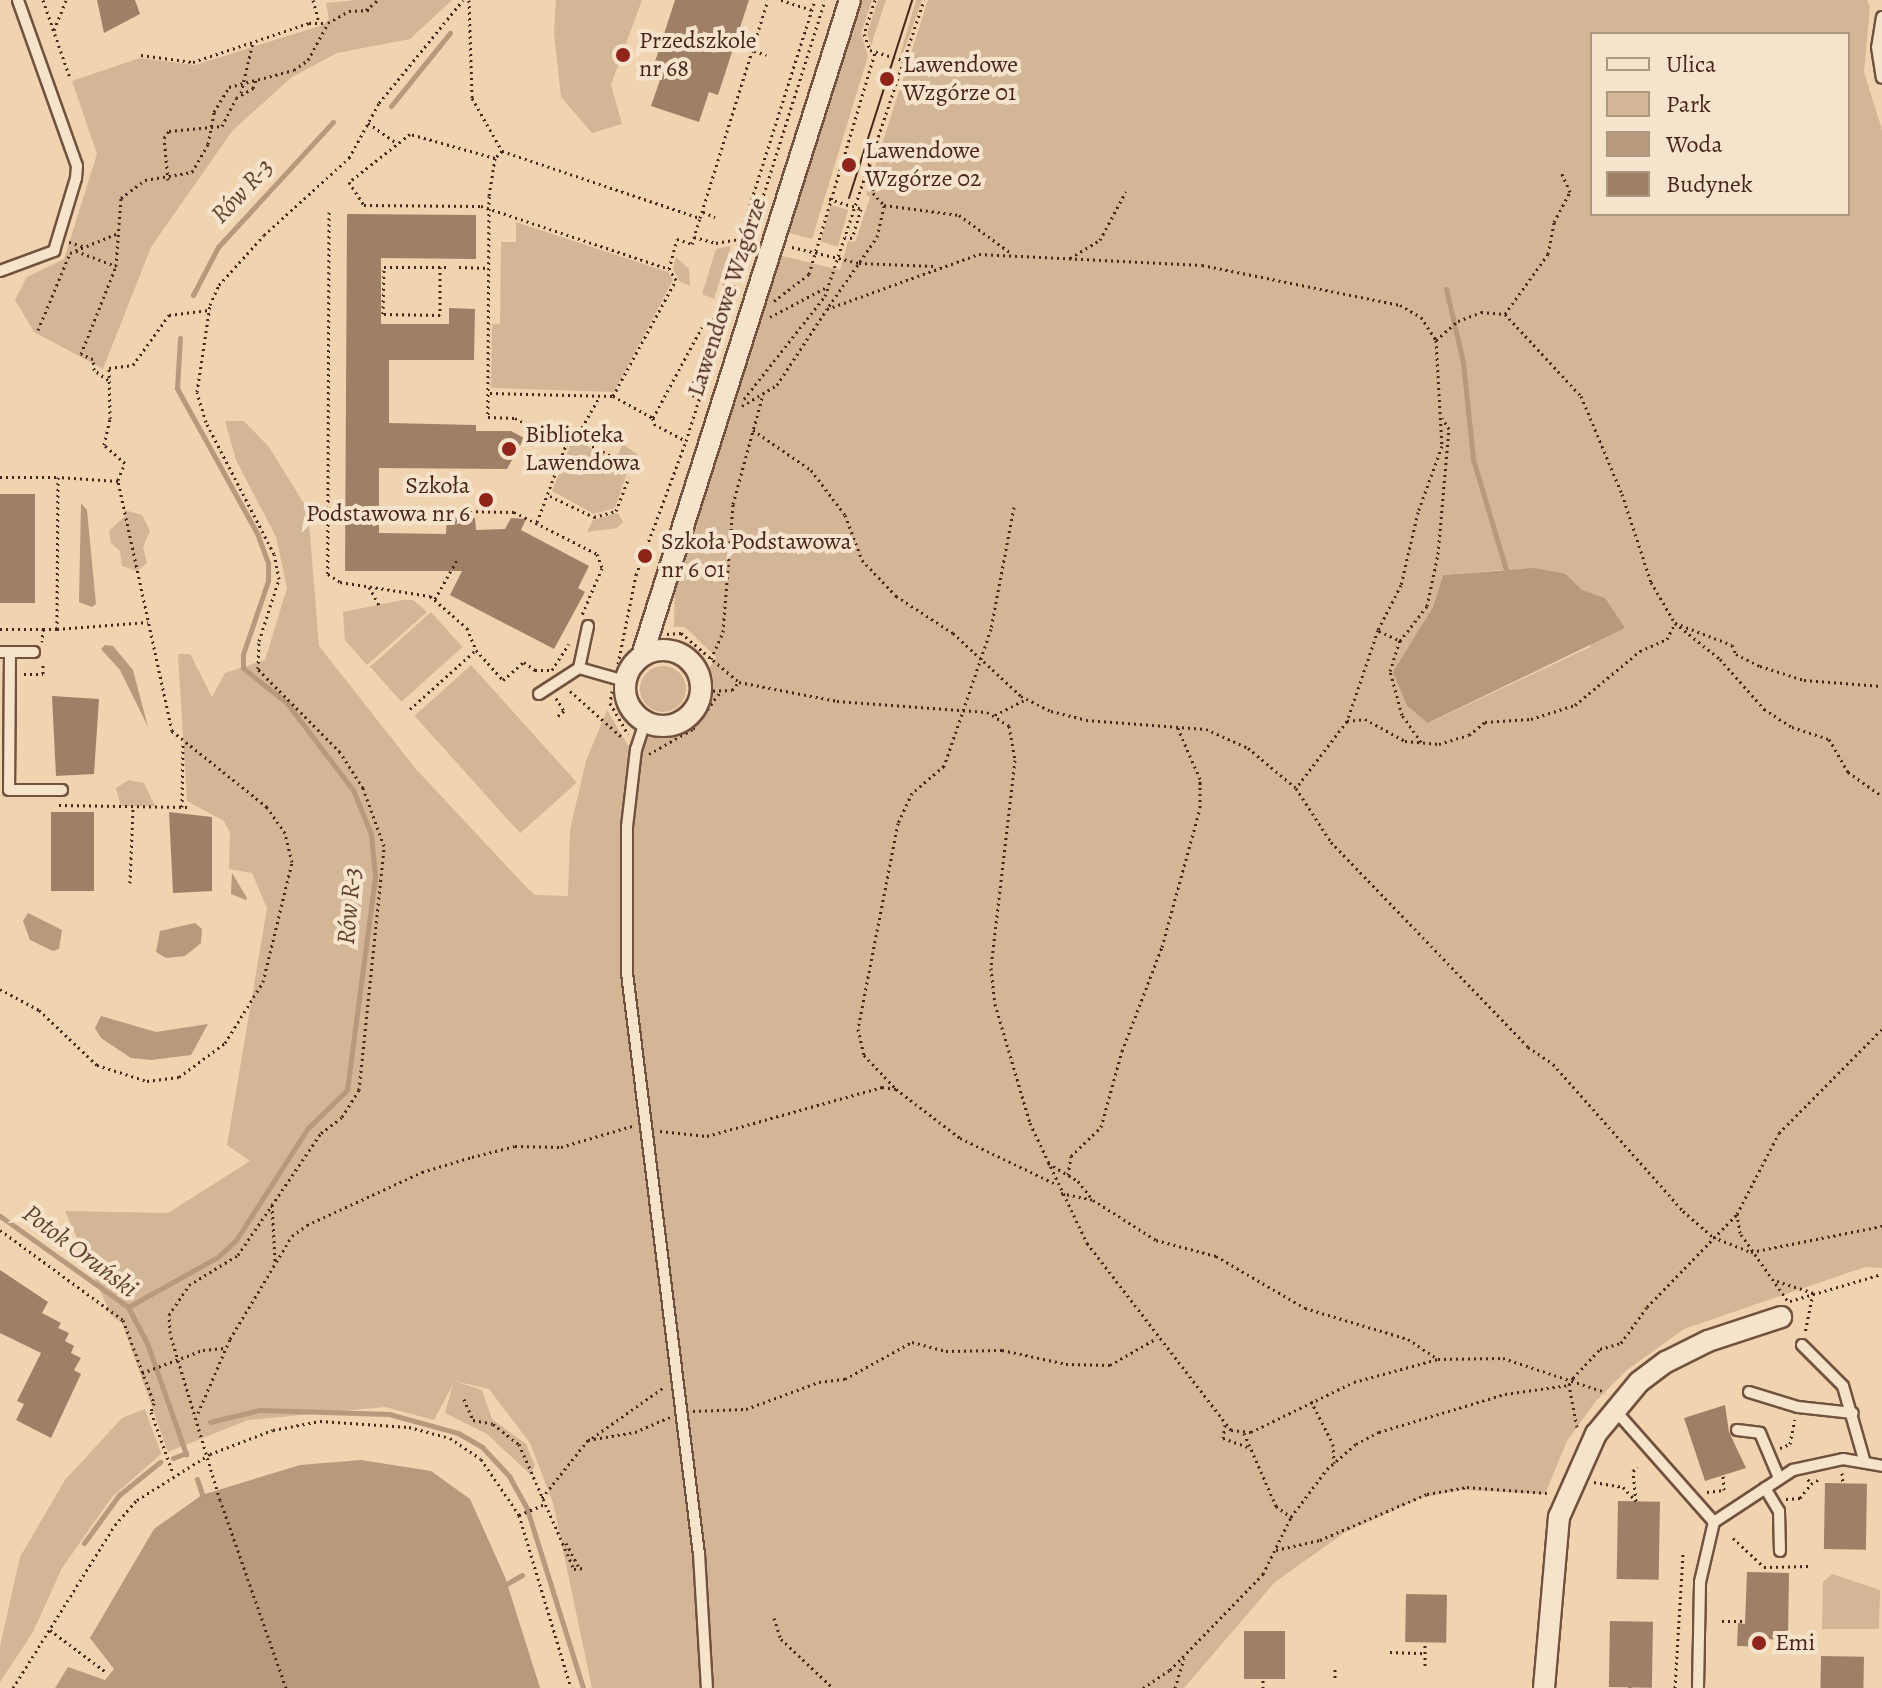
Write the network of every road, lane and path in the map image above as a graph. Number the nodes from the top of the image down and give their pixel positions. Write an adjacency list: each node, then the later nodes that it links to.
1 (18, 0): 69 (lane)
2 (43, 0): 19 (path)
3 (66, 0): 19 (path)
4 (313, 0): 17 (path)
5 (378, 0): 18 (path)
6 (463, 0): 32 (path)
7 (469, 0): 35 (path)
8 (768, 0): 22 (path)
9 (781, 0): 15 (path)
10 (815, 0): 15 (path)
11 (825, 0): 83 (path)
12 (850, 0): 105 (street, Lawendowe Wzgórze)
13 (875, 0): 23 (path)
14 (924, 0): 26 (path)
15 (812, 10): 52 (path)
16 (1882, 17): 29 (lane)
17 (319, 23): 18 (path); 20 (path)
18 (328, 23): 28 (path)
19 (54, 30): 27 (path)
20 (253, 42): 24 (path); 30 (path)
21 (731, 44): 22 (path)
22 (752, 50): 25 (path); 46 (path)
23 (875, 52): 26 (path); 41 (path)
24 (141, 55)
25 (766, 55)
26 (902, 60): 37 (path)
27 (70, 78)
28 (256, 78): 30 (path); 31 (path)
29 (1882, 78)
30 (244, 80): 31 (path); 33 (path)
31 (241, 94): 33 (path)
32 (368, 123): 34 (path); 72 (path)
33 (210, 127): 39 (path); 39 (path)
34 (397, 143): 36 (path); 44 (path)
35 (502, 151): 36 (path); 48 (path)
36 (495, 158): 44 (path)
37 (869, 165): 42 (path); 43 (path)
38 (1561, 172): 73 (path)
39 (168, 180): 49 (path)
40 (1126, 191): 59 (path)
41 (829, 199): 43 (path); 57 (path)
42 (884, 205): 58 (path); 61 (path)
43 (854, 207): 50 (path); 50 (path)
44 (489, 210): 67 (path); 68 (path)
45 (329, 212): 102 (path)
46 (702, 212): 47 (path); 48 (path)
47 (715, 217)
48 (700, 218): 51 (path)
49 (116, 234): 54 (path); 62 (path)
50 (845, 236): 60 (path)
51 (694, 237): 52 (path); 68 (path)
52 (742, 238): 83 (path)
53 (69, 242): 54 (path)
54 (85, 247): 56 (path)
55 (788, 247): 57 (path)
56 (76, 251): 62 (path); 76 (path)
57 (814, 253): 60 (path)
58 (1012, 254): 59 (path); 63 (path)
59 (1070, 258): 77 (path)
60 (836, 259): 61 (path); 70 (path)
61 (859, 263): 63 (path); 71 (path)
62 (116, 266): 78 (path)
63 (936, 266): 71 (path)
64 (440, 267): 64 (path); 65 (path)
65 (449, 267)
66 (459, 267): 67 (path)
67 (489, 268): 79 (path)
68 (669, 269): 81 (path)
69 (0, 271)
70 (827, 287): 74 (path); 84 (path)
71 (827, 309): 82 (path)
72 (209, 310): 78 (path); 158 (path)
73 (1505, 314): 77 (path); 107 (path)
74 (761, 323)
75 (702, 327): 86 (path)
76 (38, 330)
77 (1436, 340): 87 (path)
78 (108, 380): 96 (path)
79 (488, 393): 80 (path); 91 (path)
80 (600, 396): 81 (path); 89 (path)
81 (613, 396): 86 (path)
82 (763, 396): 84 (path); 88 (path)
83 (700, 398): 90 (path)
84 (742, 406): 85 (path)
85 (731, 410)
86 (653, 418): 90 (path)
87 (1442, 418): 112 (path); 114 (path)
88 (753, 430): 120 (path); 121 (path)
89 (576, 438): 91 (path); 92 (path)
90 (686, 441): 122 (path)
91 (566, 445): 97 (path)
92 (614, 457)
93 (0, 477): 94 (path)
94 (58, 477): 96 (path); 111 (path)
95 (629, 477): 97 (path)
96 (118, 481): 106 (path)
97 (550, 496): 100 (path)
98 (1014, 507): 121 (path)
99 (464, 511): 100 (path)
100 (536, 523): 108 (path)
101 (457, 560): 103 (path)
102 (369, 587): 103 (path); 104 (path)
103 (435, 600): 116 (path)
104 (379, 605)
105 (659, 610): 115 (street, Lawendowe Wzgórze); 119 (street, Lawendowe Wzgórze)
106 (148, 622): 111 (path); 141 (path)
107 (1675, 623): 127 (path); 140 (path); 145 (path)
108 (584, 624): 123 (lane)
109 (0, 629): 110 (path)
110 (43, 629): 111 (path); 124 (path)
111 (57, 629)
112 (1378, 630): 114 (path); 137 (path)
113 (575, 631): 116 (path)
114 (1400, 641): 140 (path)
115 (667, 642): 119 (street); 120 (path); 129 (street)
116 (476, 650): 133 (path)
117 (5, 652): 118 (lane); 124 (lane)
118 (34, 652)
119 (642, 656): 126 (street, Lawendowe Wzgórze)
120 (711, 659): 125 (path)
121 (979, 660): 132 (path); 134 (path)
122 (604, 661)
123 (579, 668): 126 (lane); 131 (lane)
124 (10, 674): 144 (lane)
125 (739, 682): 129 (path); 134 (path)
126 (619, 684): 138 (street); 142 (path)
127 (1882, 686)
128 (565, 687): 142 (path)
129 (711, 691): 138 (street); 142 (path)
130 (557, 692): 136 (path)
131 (539, 694)
132 (1027, 699): 135 (path); 139 (path)
133 (410, 709)
134 (963, 710): 135 (path); 151 (path)
135 (995, 715): 153 (path)
136 (558, 716)
137 (1347, 721): 140 (path); 143 (path)
138 (645, 722): 142 (lane)
139 (1176, 724): 143 (path); 154 (path)
140 (1421, 742)
141 (183, 745): 147 (path); 149 (path)
142 (636, 749): 152 (lane)
143 (1296, 788): 162 (path)
144 (62, 790)
145 (1882, 796)
146 (47, 805): 147 (path)
147 (133, 806): 148 (path)
148 (130, 883)
149 (0, 989)
150 (1882, 1029): 159 (path)
151 (896, 1089): 152 (path); 155 (path)
152 (645, 1128): 164 (path); 175 (lane)
153 (1046, 1161): 154 (path); 155 (path)
154 (1068, 1175): 157 (path)
155 (1057, 1184): 156 (path)
156 (1061, 1193): 157 (path); 169 (path)
157 (1093, 1200): 172 (path)
158 (272, 1205): 164 (path); 173 (path)
159 (1737, 1214): 162 (path); 163 (path)
160 (1882, 1226): 163 (path)
161 (0, 1230): 174 (path)
162 (1713, 1237): 163 (path); 176 (path)
163 (1751, 1252): 166 (path)
164 (274, 1264): 170 (path)
165 (1882, 1274): 167 (path)
166 (1777, 1281): 167 (path); 168 (path)
167 (1813, 1293): 168 (path); 171 (path)
168 (1784, 1310): 181 (street)
169 (1158, 1338): 183 (path); 185 (path)
170 (225, 1348): 173 (path); 184 (path)
171 (1807, 1349): 182 (lane)
172 (1438, 1359): 176 (path); 180 (path)
173 (180, 1362): 174 (path); 184 (path)
174 (142, 1373): 198 (path)
175 (677, 1378): 183 (lane); 191 (path)
176 (1573, 1378): 177 (path); 181 (path)
177 (1569, 1385): 187 (path); 195 (path)
178 (1749, 1392): 182 (lane)
179 (464, 1399): 207 (path)
180 (1311, 1401): 189 (path); 195 (path)
181 (1610, 1401): 213 (lane); 243 (street)
182 (1853, 1413): 194 (lane)
183 (681, 1414): 191 (path); 238 (lane)
184 (197, 1415): 193 (path)
185 (1225, 1425): 189 (path); 192 (path)
186 (1793, 1428): 190 (path)
187 (1577, 1429)
188 (1737, 1430): 200 (lane)
189 (1244, 1433): 192 (path)
190 (1791, 1436)
191 (588, 1440): 207 (path)
192 (1250, 1448): 212 (path)
193 (210, 1454): 198 (path); 211 (path); 236 (path)
194 (1864, 1459): 196 (lane); 200 (lane)
195 (1334, 1463): 212 (path)
196 (1882, 1466)
197 (1638, 1467): 201 (path)
198 (173, 1474): 225 (path)
199 (1723, 1475): 204 (path)
200 (1779, 1478): 203 (lane)
201 (1594, 1482)
202 (1843, 1484): 209 (path)
203 (1765, 1488): 209 (lane); 213 (lane)
204 (1701, 1490)
205 (1547, 1493): 215 (path)
206 (1701, 1497): 208 (path)
207 (542, 1498): 210 (path)
208 (1708, 1501)
209 (1775, 1502): 216 (lane)
210 (545, 1504): 211 (path); 220 (path)
211 (521, 1514): 237 (path)
212 (1291, 1517): 215 (path)
213 (1714, 1522): 245 (lane)
214 (1733, 1538): 218 (path)
215 (1276, 1550): 228 (path)
216 (1780, 1551)
217 (1683, 1552): 244 (path)
218 (1747, 1554)
219 (1764, 1567): 221 (path)
220 (582, 1568)
221 (1764, 1573)
222 (774, 1618): 239 (path)
223 (1722, 1621): 224 (path)
224 (1745, 1621)
225 (50, 1630): 232 (path); 235 (path)
226 (1425, 1642): 229 (path)
227 (1390, 1652): 229 (path)
228 (1187, 1653): 240 (path); 241 (path)
229 (1425, 1653): 231 (path)
230 (1335, 1666): 233 (path)
231 (1425, 1666)
232 (106, 1672)
233 (1335, 1678)
234 (1263, 1679): 242 (path)
235 (13, 1688)
236 (286, 1688)
237 (571, 1688)
238 (707, 1688)
239 (833, 1688)
240 (1143, 1688)
241 (1175, 1688)
242 (1263, 1688)
243 (1544, 1688)
244 (1675, 1688)
245 (1698, 1688)

